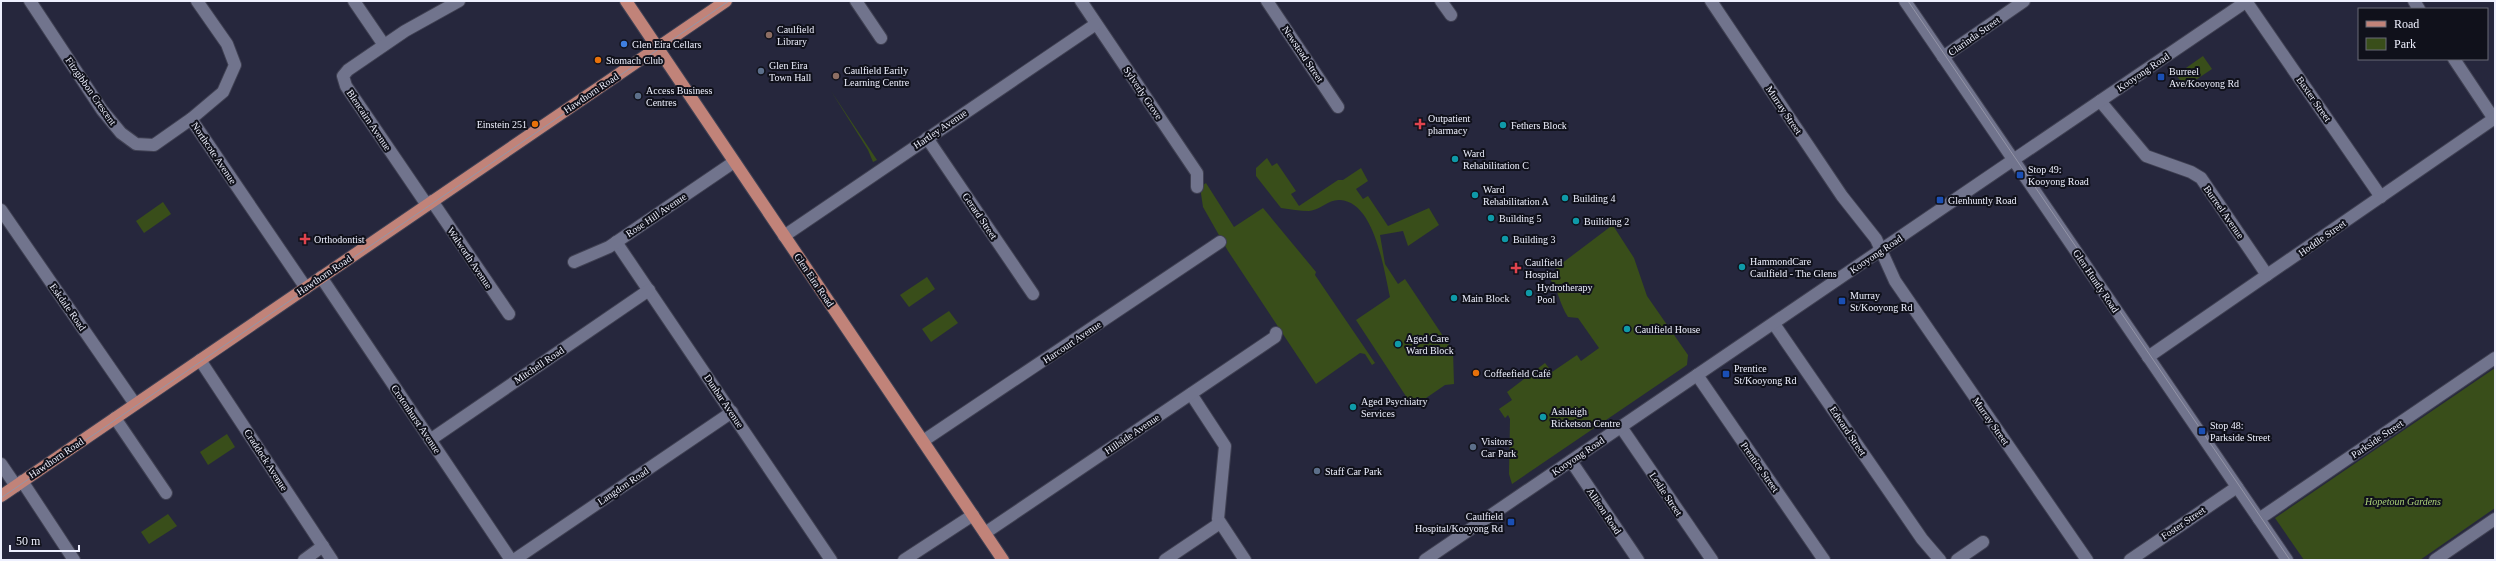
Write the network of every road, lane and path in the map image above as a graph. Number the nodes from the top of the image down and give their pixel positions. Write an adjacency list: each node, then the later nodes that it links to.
1 (30, 1): 25 (street, Fitzgibbon Crescent)
2 (197, 1): 25 (street, Northcote Avenue)
3 (354, 1): 18 (street)
4 (460, 1): 18 (street, Blencairn Avenue)
5 (626, 1): 19 (main road, Glen Eira Road)
6 (726, 1): 19 (main road, Hawthorn Road)
7 (856, 1): 17 (street)
8 (1080, 1): 16 (street, Sylverly Grove)
9 (1267, 1): 23 (street, Newstead Street)
10 (1441, 1): 15 (street)
11 (1711, 1): 36 (street, Murray Street)
12 (1905, 1): 20 (street, Glen Huntly Road)
13 (2024, 1): 20 (street, Clarinda Street)
14 (2247, 1): 22 (street, Kooyong Road); 30 (street, Baxter Street)
15 (1451, 15)
16 (1096, 24): 26 (street, Hartley Avenue); 29 (street, Sylverly Grove)
17 (881, 38)
18 (384, 45): 31 (street, Blencairn Avenue)
19 (658, 48): 28 (main road, Glen Eira Road); 31 (main road, Hawthorn Road)
20 (1943, 57): 27 (street, Glen Huntly Road)
21 (2455, 60): 24 (street)
22 (2104, 99): 27 (street, Kooyong Road); 38 (street, Burreel Avenue)
23 (1338, 107)
24 (2495, 118): 30 (street, Hoddle Street)
25 (191, 119): 40 (street, Northcote Avenue)
26 (927, 138): 33 (street, Hartley Avenue); 42 (street, Gerard Street)
27 (2014, 161): 36 (street, Kooyong Road); 46 (street, Glen Huntly Road)
28 (734, 162): 33 (main road, Glen Eira Road); 34 (street, Rose Hill Avenue)
29 (1197, 187)
30 (2381, 196): 38 (street, Hoddle Street)
31 (429, 203): 39 (main road, Hawthorn Road); 43 (street, Walworth Avenue)
32 (1, 210): 51 (street, Eskdale Road)
33 (784, 236): 56 (main road, Glen Eira Road)
34 (616, 242): 37 (street, Rose Hill Avenue); 41 (street, Dunbar Avenue)
35 (1220, 242): 56 (street, Harcourt Avenue)
36 (1878, 253): 44 (street, Kooyong Road); 88 (street, Murray Street)
37 (574, 262)
38 (2267, 275): 46 (street, Hoddle Street)
39 (321, 277): 40 (main road, Hawthorn Road); 55 (street, Crotonhurst Avenue)
40 (306, 288): 48 (main road, Hawthorn Road)
41 (649, 290): 52 (street, Dunbar Avenue); 55 (street, Mitchell Road)
42 (1033, 294)
43 (509, 314)
44 (1774, 324): 49 (street, Kooyong Road); 68 (street, Edward Street)
45 (1276, 332): 50 (street, Hillside Avenue)
46 (2148, 357): 60 (street, Glen Huntly Road)
47 (2495, 358): 64 (street, Parkside Street)
48 (200, 360): 51 (main road, Hawthorn Road); 70 (street, Craddock Avenue)
49 (1697, 375): 54 (street, Kooyong Road); 84 (street, Prentice Street)
50 (1191, 394): 66 (street); 67 (street, Hillside Avenue)
51 (135, 404): 53 (main road, Hawthorn Road)
52 (732, 412): 75 (street, Langdon Road); 76 (street, Dunbar Avenue)
53 (115, 418): 59 (main road, Hawthorn Road); 61 (street)
54 (1621, 427): 57 (street, Kooyong Road); 83 (street, Leslie Street)
55 (430, 440): 74 (street, Crotonhurst Avenue)
56 (923, 441): 63 (main road, Glen Eira Road)
57 (1571, 461): 81 (street, Kooyong Road); 82 (street, Allison Road)
58 (1, 464): 59 (street)
59 (19, 484): 62 (main road, Hawthorn Road); 71 (street)
60 (2237, 487): 64 (street, Glen Huntly Road); 89 (street, Foster Street)
61 (166, 493)
62 (1, 496)
63 (972, 515): 67 (main road, Glen Eira Road); 77 (street)
64 (2259, 519): 90 (street, Glen Huntly Road)
65 (2495, 519): 91 (street)
66 (1220, 523): 79 (street); 80 (street)
67 (985, 533): 78 (main road, Glen Eira Road)
68 (1922, 539): 85 (street, Edward Street); 86 (street, Edward Street)
69 (1983, 542): 87 (street)
70 (323, 546): 72 (street); 73 (street, Craddock Avenue)
71 (74, 560)
72 (304, 560)
73 (332, 560)
74 (511, 560)
75 (514, 560)
76 (831, 560)
77 (904, 560)
78 (1003, 560)
79 (1165, 560)
80 (1245, 560)
81 (1425, 560)
82 (1638, 560)
83 (1712, 560)
84 (1824, 560)
85 (1932, 560)
86 (1940, 560)
87 (1957, 560)
88 (2087, 560)
89 (2130, 560)
90 (2287, 560)
91 (2435, 560)

